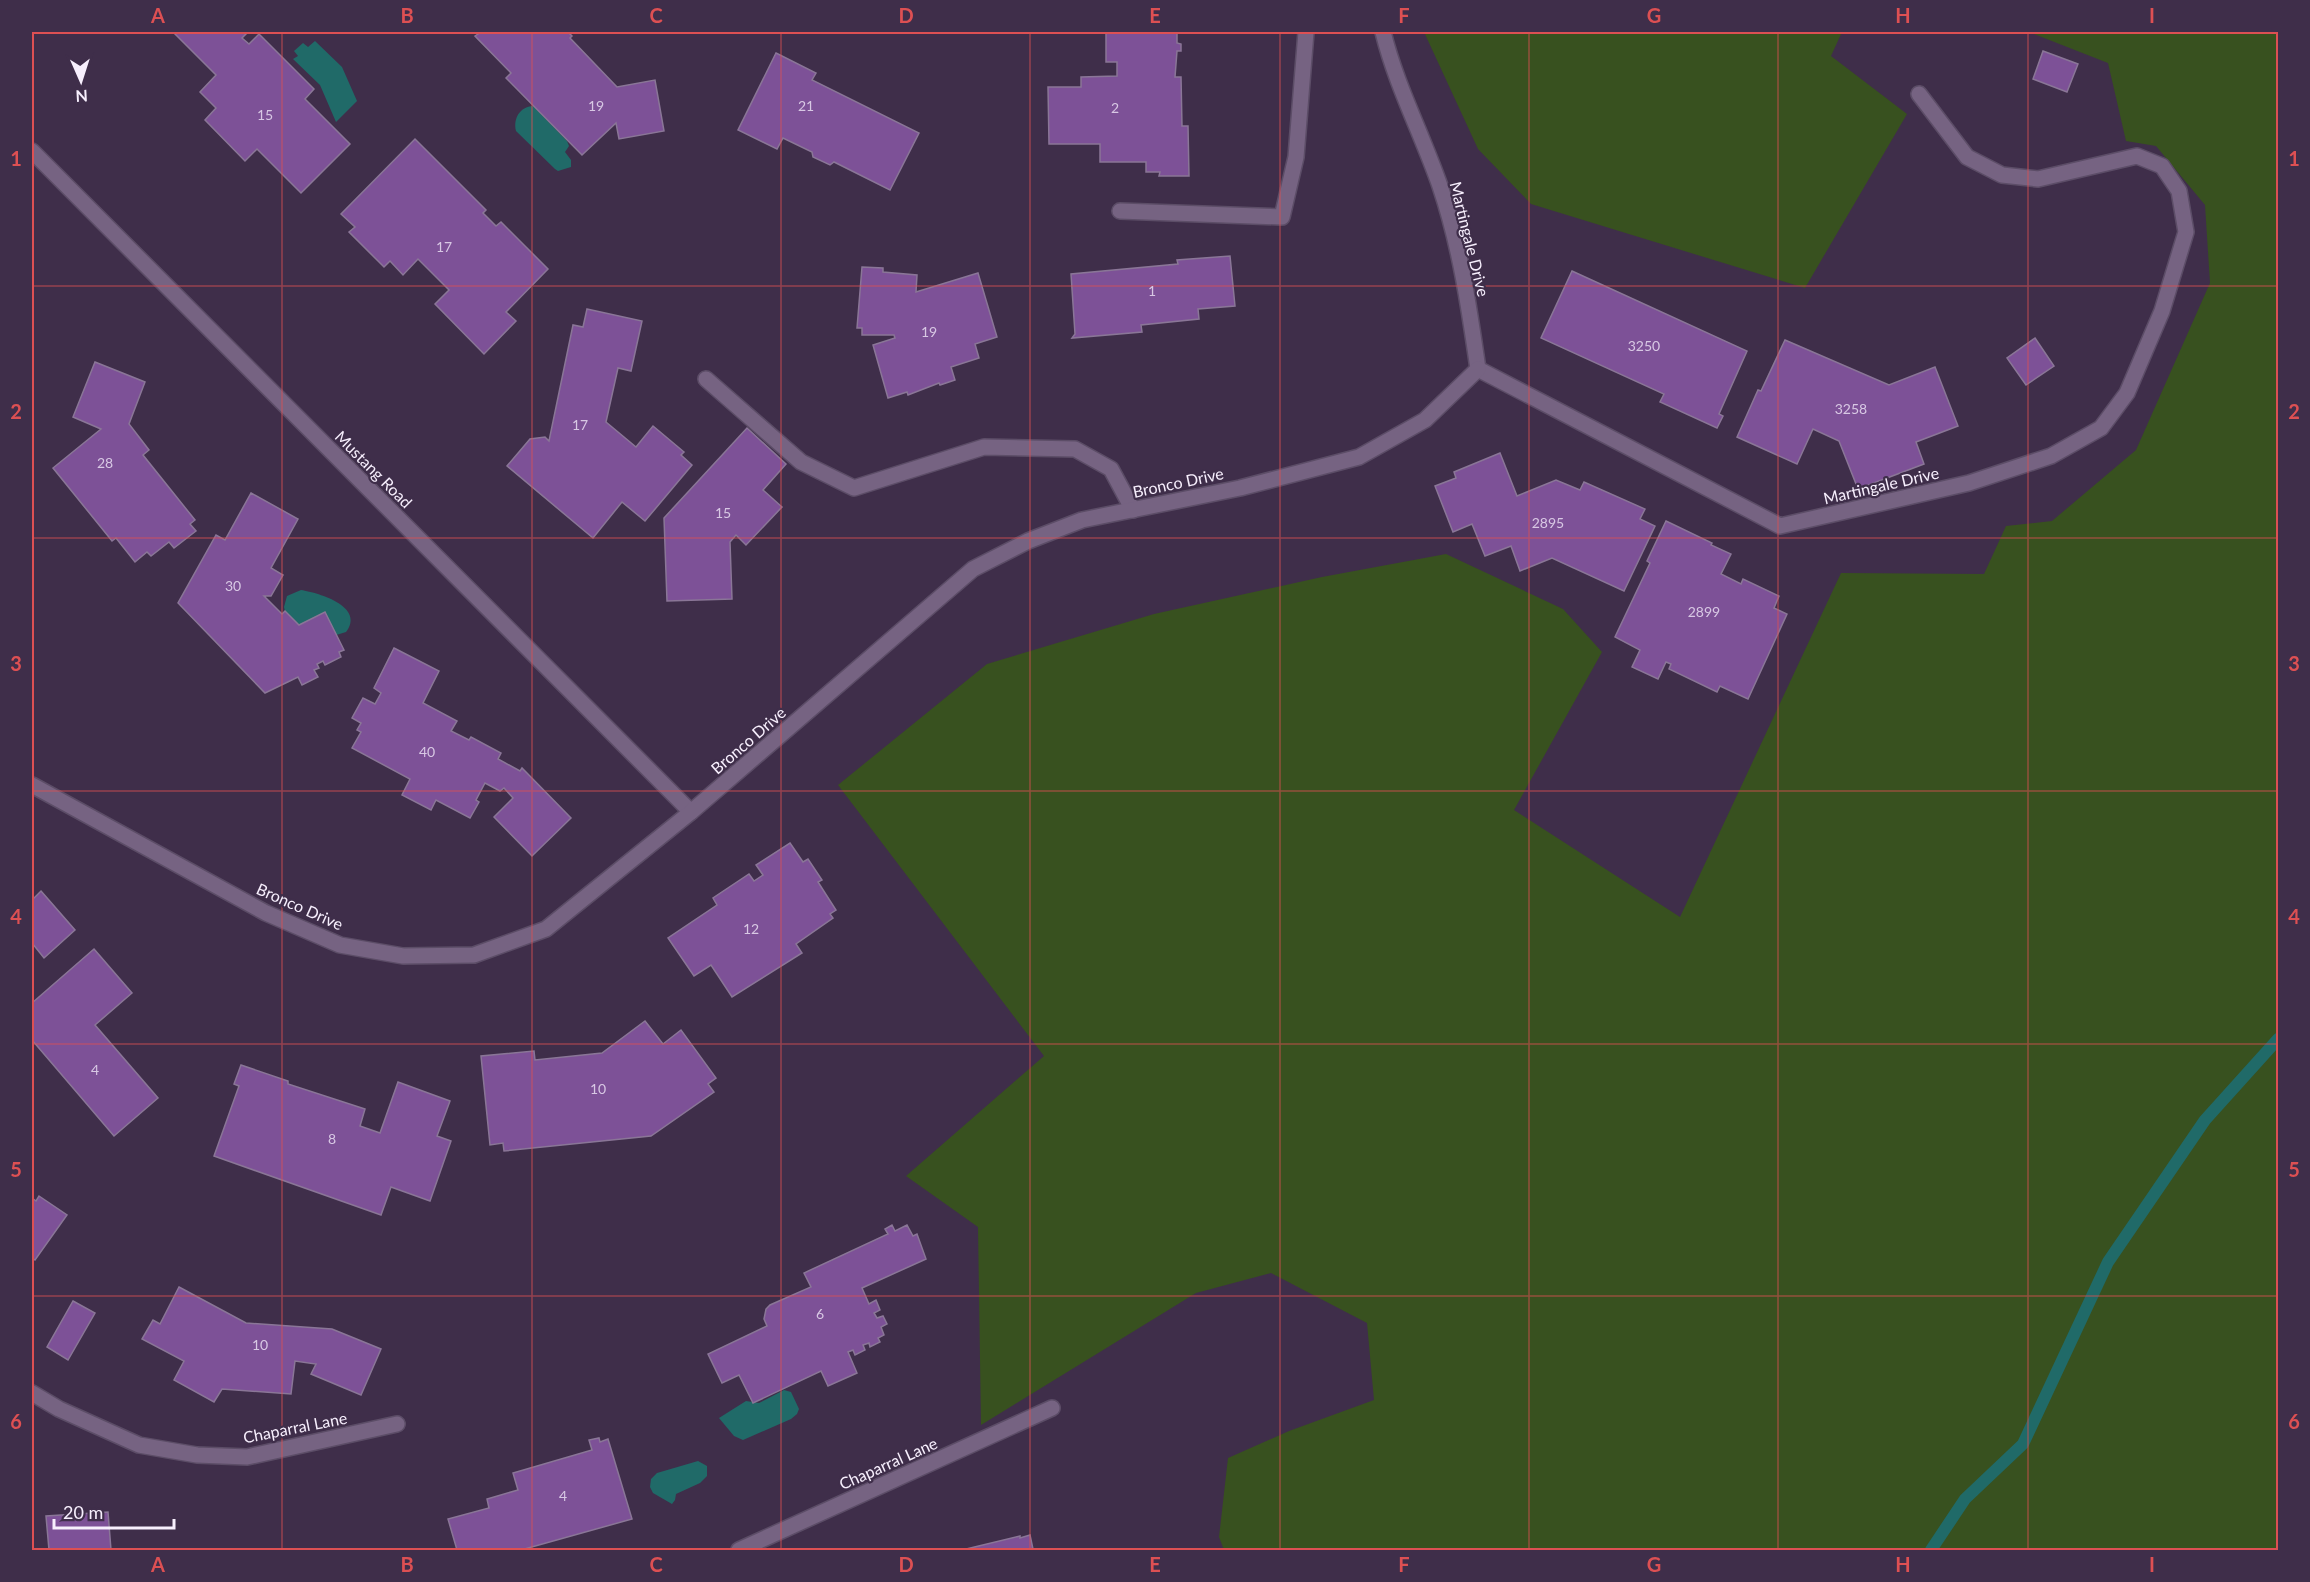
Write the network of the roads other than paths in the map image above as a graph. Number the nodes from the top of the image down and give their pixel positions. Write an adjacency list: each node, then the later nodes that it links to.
1 (1305, 32): 5 (street)
2 (1383, 32): 6 (street, Martingale Drive)
3 (1919, 94): 6 (street, Martingale Drive)
4 (32, 151): 10 (street, Mustang Road)
5 (1120, 211)
6 (1478, 369): 8 (street, Bronco Drive)
7 (706, 379): 8 (street)
8 (1133, 510): 10 (street, Bronco Drive)
9 (32, 785): 10 (street, Bronco Drive)
10 (691, 812)
11 (32, 1393): 13 (street, Chaparral Lane)
12 (1052, 1408): 14 (street, Chaparral Lane)
13 (397, 1424)
14 (739, 1551)

